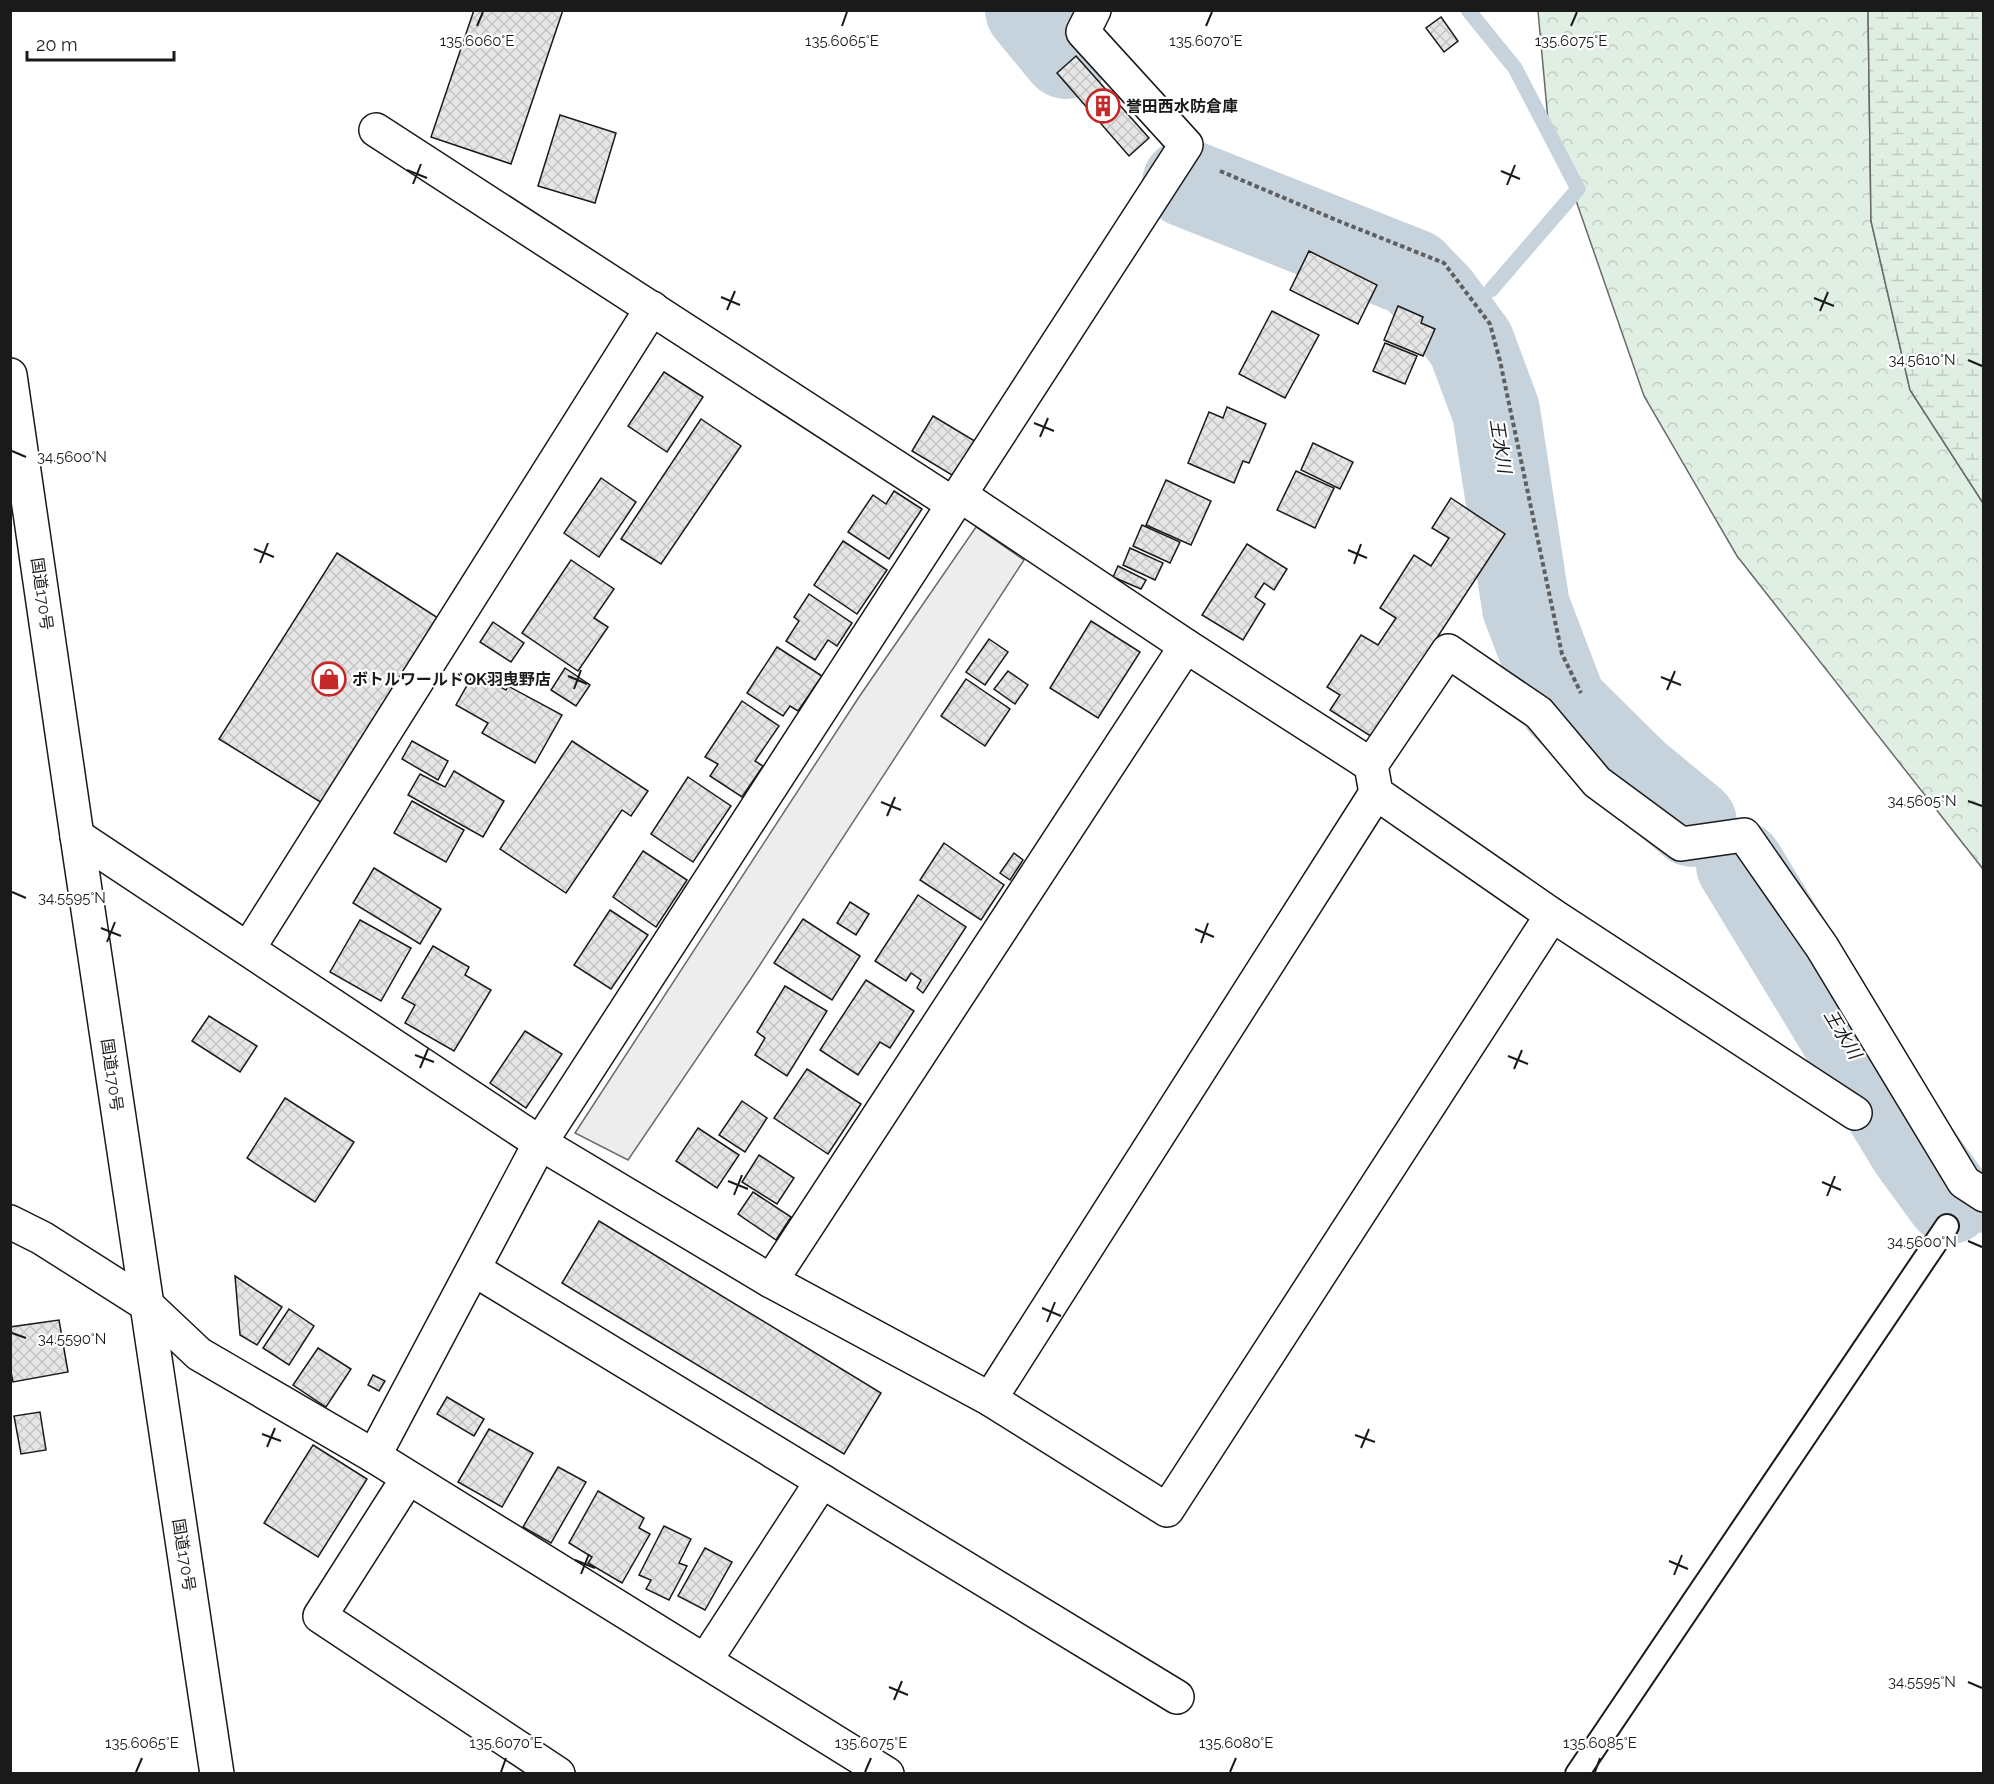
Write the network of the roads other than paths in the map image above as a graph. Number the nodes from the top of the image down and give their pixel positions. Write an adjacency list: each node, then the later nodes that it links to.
1 (1080, 18): 5 (main road)
2 (376, 130): 3 (main road)
3 (652, 308): 5 (main road); 10 (main road)
4 (10, 375): 8 (main road, 国道170号)
5 (957, 500): 6 (main road); 12 (main road)
6 (1185, 646): 7 (main road); 17 (main road)
7 (1374, 779): 9 (main road); 13 (main road); 19 (main road)
8 (77, 836): 10 (main road); 18 (main road, 国道170号)
9 (1552, 915): 11 (main road); 19 (main road)
10 (248, 949): 12 (main road)
11 (1854, 1113)
12 (540, 1143): 16 (main road); 17 (main road)
13 (1983, 1195)
14 (10, 1222): 18 (main road)
15 (1947, 1226): 28 (lane)
16 (475, 1270): 20 (main road); 22 (main road)
17 (771, 1281): 19 (main road)
18 (147, 1304): 20 (main road); 25 (main road, 国道170号)
19 (990, 1399)
20 (374, 1456): 21 (main road)
21 (408, 1478): 23 (main road); 26 (main road)
22 (822, 1481): 23 (main road); 24 (main road)
23 (705, 1661): 27 (main road)
24 (1177, 1696)
25 (217, 1773)
26 (558, 1773)
27 (888, 1773)
28 (1577, 1773)

